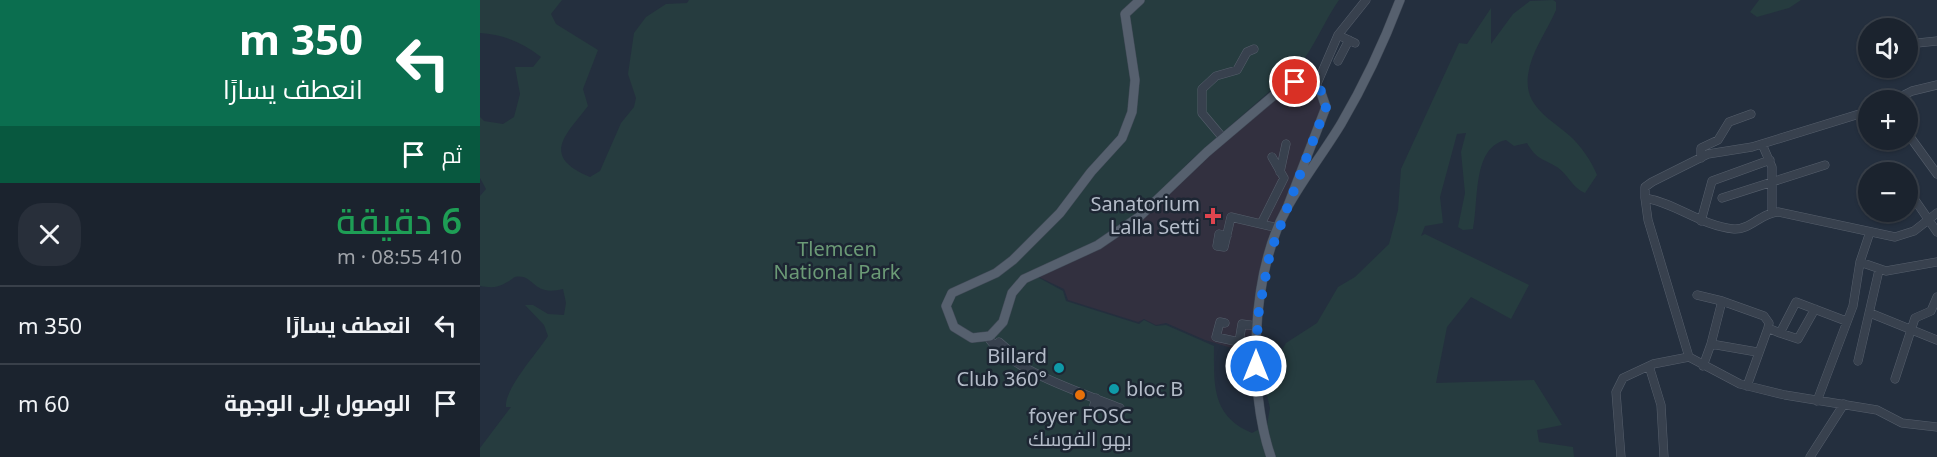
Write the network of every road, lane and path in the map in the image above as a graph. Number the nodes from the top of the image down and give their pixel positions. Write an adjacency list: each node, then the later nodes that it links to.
1 (1140, 0): 52 (main road)
2 (1366, 0): 4 (street)
3 (1400, 0): 28 (main road)
4 (1338, 35): 8 (street); 10 (street)
5 (1937, 41): 6 (street)
6 (1918, 43)
7 (1254, 49): 14 (street)
8 (1338, 61)
9 (1937, 85): 11 (street)
10 (1316, 86): 14 (main road); 28 (main road)
11 (1916, 90)
12 (1751, 114): 19 (street)
13 (1858, 114): 16 (street)
14 (1223, 138): 52 (main road)
15 (1287, 144): 22 (street)
16 (1762, 144): 19 (street); 20 (street)
17 (1918, 148): 23 (street)
18 (1272, 157): 22 (street)
19 (1701, 158): 25 (street)
20 (1770, 160): 24 (street); 32 (street)
21 (1826, 165): 24 (street)
22 (1280, 172): 33 (street)
23 (1937, 174)
24 (1772, 182): 26 (street); 29 (street)
25 (1645, 198): 32 (street); 56 (street)
26 (1722, 198)
27 (1918, 204): 31 (street)
28 (1287, 208): 34 (main road)
29 (1772, 213): 32 (street); 36 (street)
30 (1937, 213): 31 (street)
31 (1929, 220): 35 (street); 36 (street)
32 (1701, 221)
33 (1261, 224): 34 (street); 37 (street)
34 (1278, 228): 48 (main road)
35 (1937, 231)
36 (1870, 232): 38 (street)
37 (1227, 236)
38 (1860, 262): 40 (street); 46 (street)
39 (1937, 262): 40 (street)
40 (1879, 270): 45 (street)
41 (1697, 295): 43 (street)
42 (1937, 297): 49 (street)
43 (1722, 301): 50 (street); 54 (street)
44 (1815, 309): 46 (street); 51 (street); 51 (street)
45 (1870, 313): 49 (street); 57 (street)
46 (1846, 321): 63 (street)
47 (1225, 323): 48 (street)
48 (1257, 326): 66 (main road)
49 (1912, 327): 53 (street); 60 (street)
50 (1768, 328): 51 (street); 55 (street)
51 (1780, 333)
52 (988, 337): 62 (street)
53 (1937, 340)
54 (1711, 344): 55 (street); 59 (street)
55 (1758, 352): 61 (street)
56 (1689, 357): 58 (street); 59 (street)
57 (1858, 361)
58 (1649, 366): 67 (street); 68 (street)
59 (1703, 366): 61 (street)
60 (1895, 379)
61 (1747, 386): 63 (street)
62 (1096, 398)
63 (1817, 401): 64 (street)
64 (1844, 404): 65 (street); 69 (street)
65 (1937, 427)
66 (1271, 457)
67 (1621, 457)
68 (1664, 457)
69 (1810, 457)

